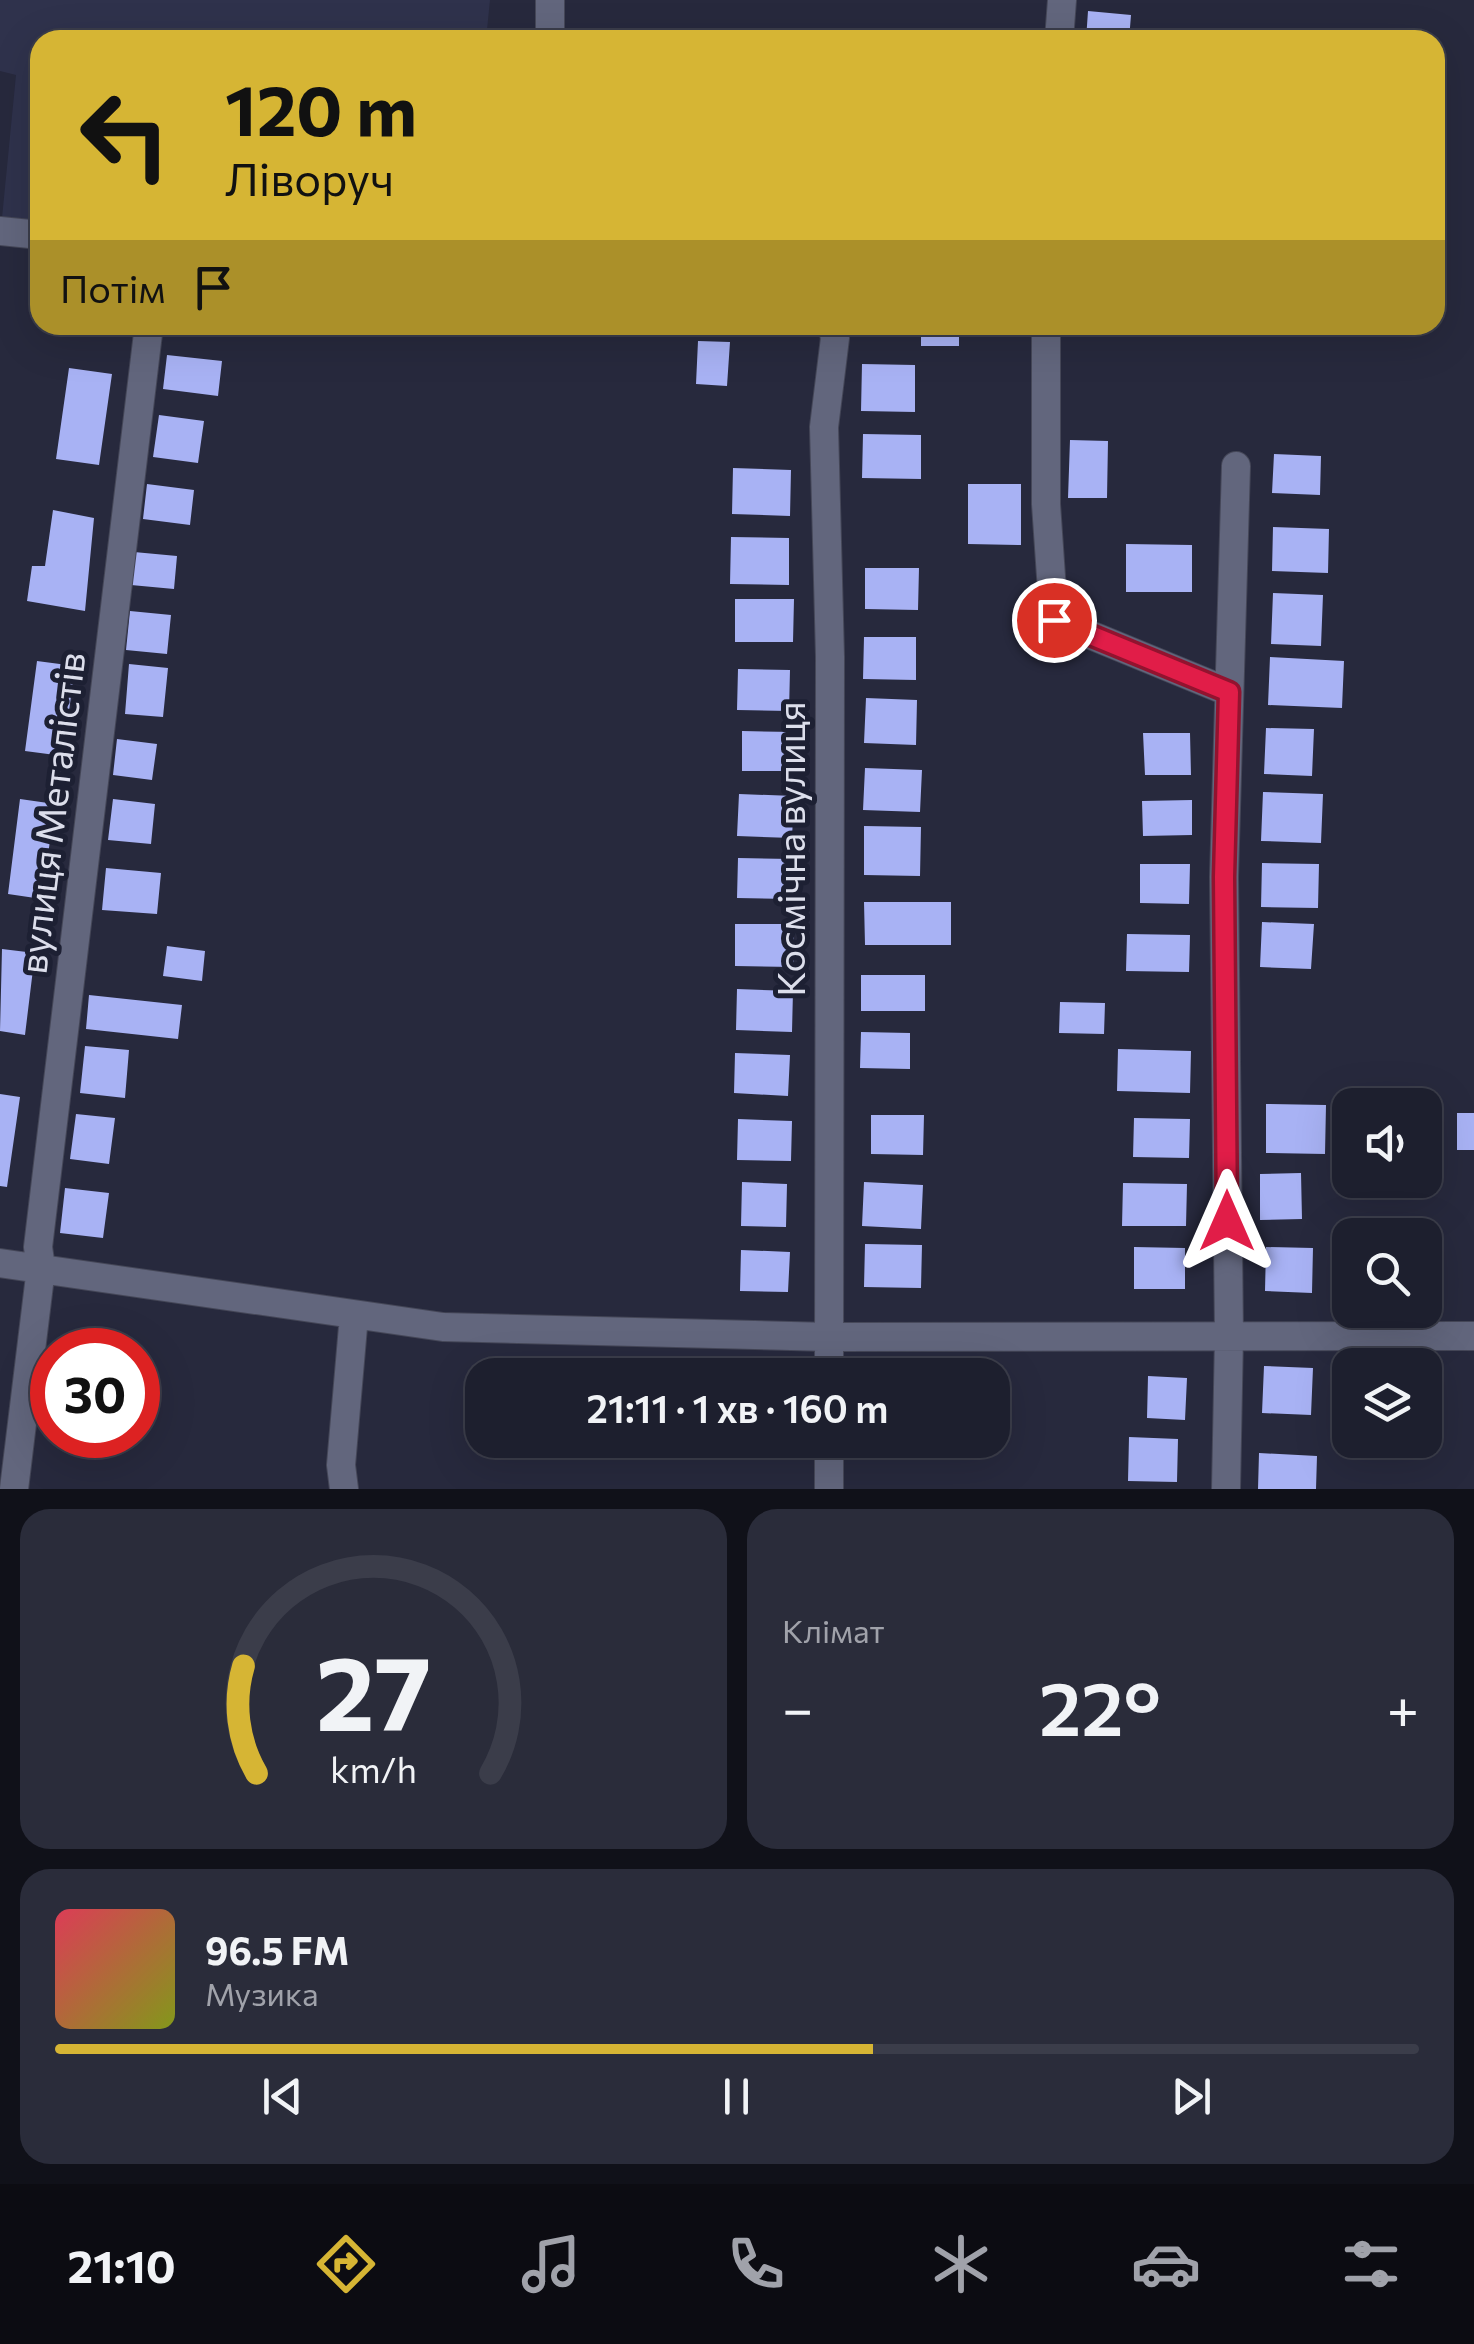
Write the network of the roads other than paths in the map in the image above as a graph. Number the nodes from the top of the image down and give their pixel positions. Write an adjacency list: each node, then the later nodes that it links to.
1 (550, 0): 3 (street)
2 (1062, 0): 4 (street)
3 (550, 30)
4 (1060, 30)
5 (0, 230): 6 (street)
6 (30, 234)
7 (148, 335): 13 (street, вулиця Металістів)
8 (834, 335): 17 (street, Космічна вулиця)
9 (1046, 335): 11 (street)
10 (1236, 466): 11 (street)
11 (1229, 692): 15 (street)
12 (0, 1263): 13 (street)
13 (40, 1268): 14 (street); 20 (street, вулиця Металістів)
14 (354, 1316): 17 (street); 21 (street)
15 (1229, 1336): 16 (street); 17 (street); 23 (street)
16 (1474, 1336)
17 (829, 1337): 18 (street, Космічна вулиця)
18 (829, 1358)
19 (829, 1458): 22 (street)
20 (14, 1489)
21 (344, 1489)
22 (829, 1489)
23 (1226, 1489)

